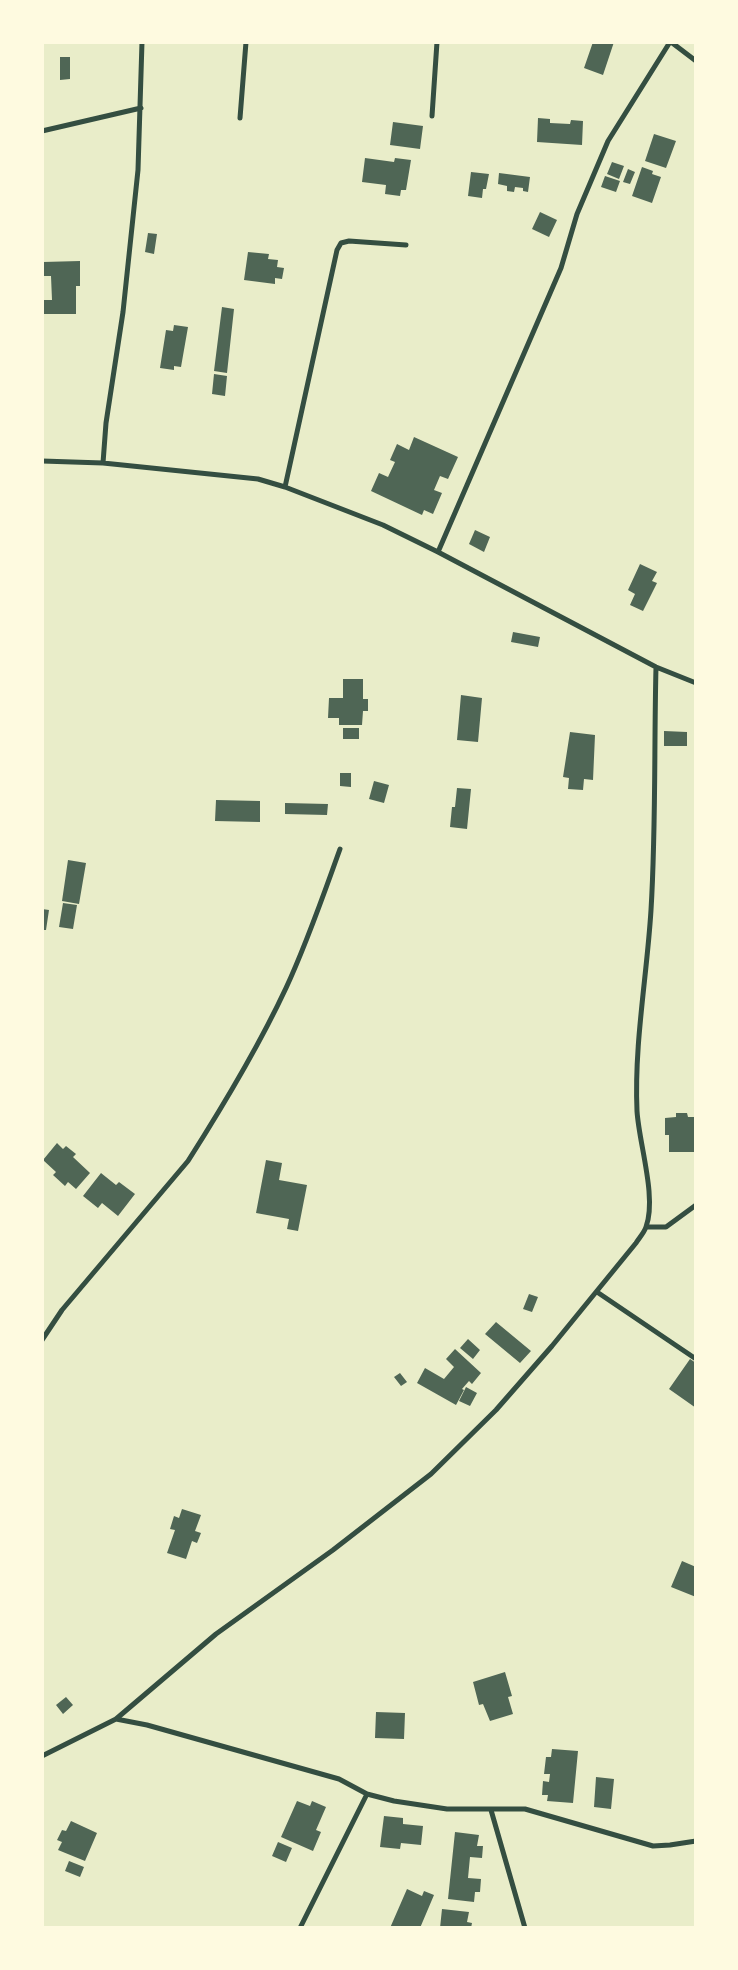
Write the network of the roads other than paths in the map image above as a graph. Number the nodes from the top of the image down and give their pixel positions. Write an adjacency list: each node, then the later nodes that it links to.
1 (142, 42): 6 (street)
2 (246, 42): 8 (street)
3 (437, 42): 7 (street)
4 (670, 42): 5 (street); 14 (street)
5 (696, 61)
6 (141, 108): 9 (street); 12 (street)
7 (432, 116)
8 (240, 118)
9 (42, 131)
10 (406, 245): 13 (street)
11 (42, 461): 12 (street)
12 (103, 463): 13 (street)
13 (285, 488): 14 (street)
14 (438, 552): 15 (street)
15 (656, 667): 16 (street); 19 (street)
16 (696, 683)
17 (340, 849): 21 (street)
18 (696, 1205): 19 (street)
19 (646, 1227): 20 (street)
20 (597, 1292): 22 (street); 23 (street)
21 (42, 1340)
22 (696, 1359)
23 (116, 1719): 24 (street); 25 (street)
24 (42, 1756)
25 (367, 1794): 26 (street); 28 (street)
26 (491, 1810): 27 (street); 29 (street)
27 (696, 1841)
28 (300, 1928)
29 (525, 1928)

